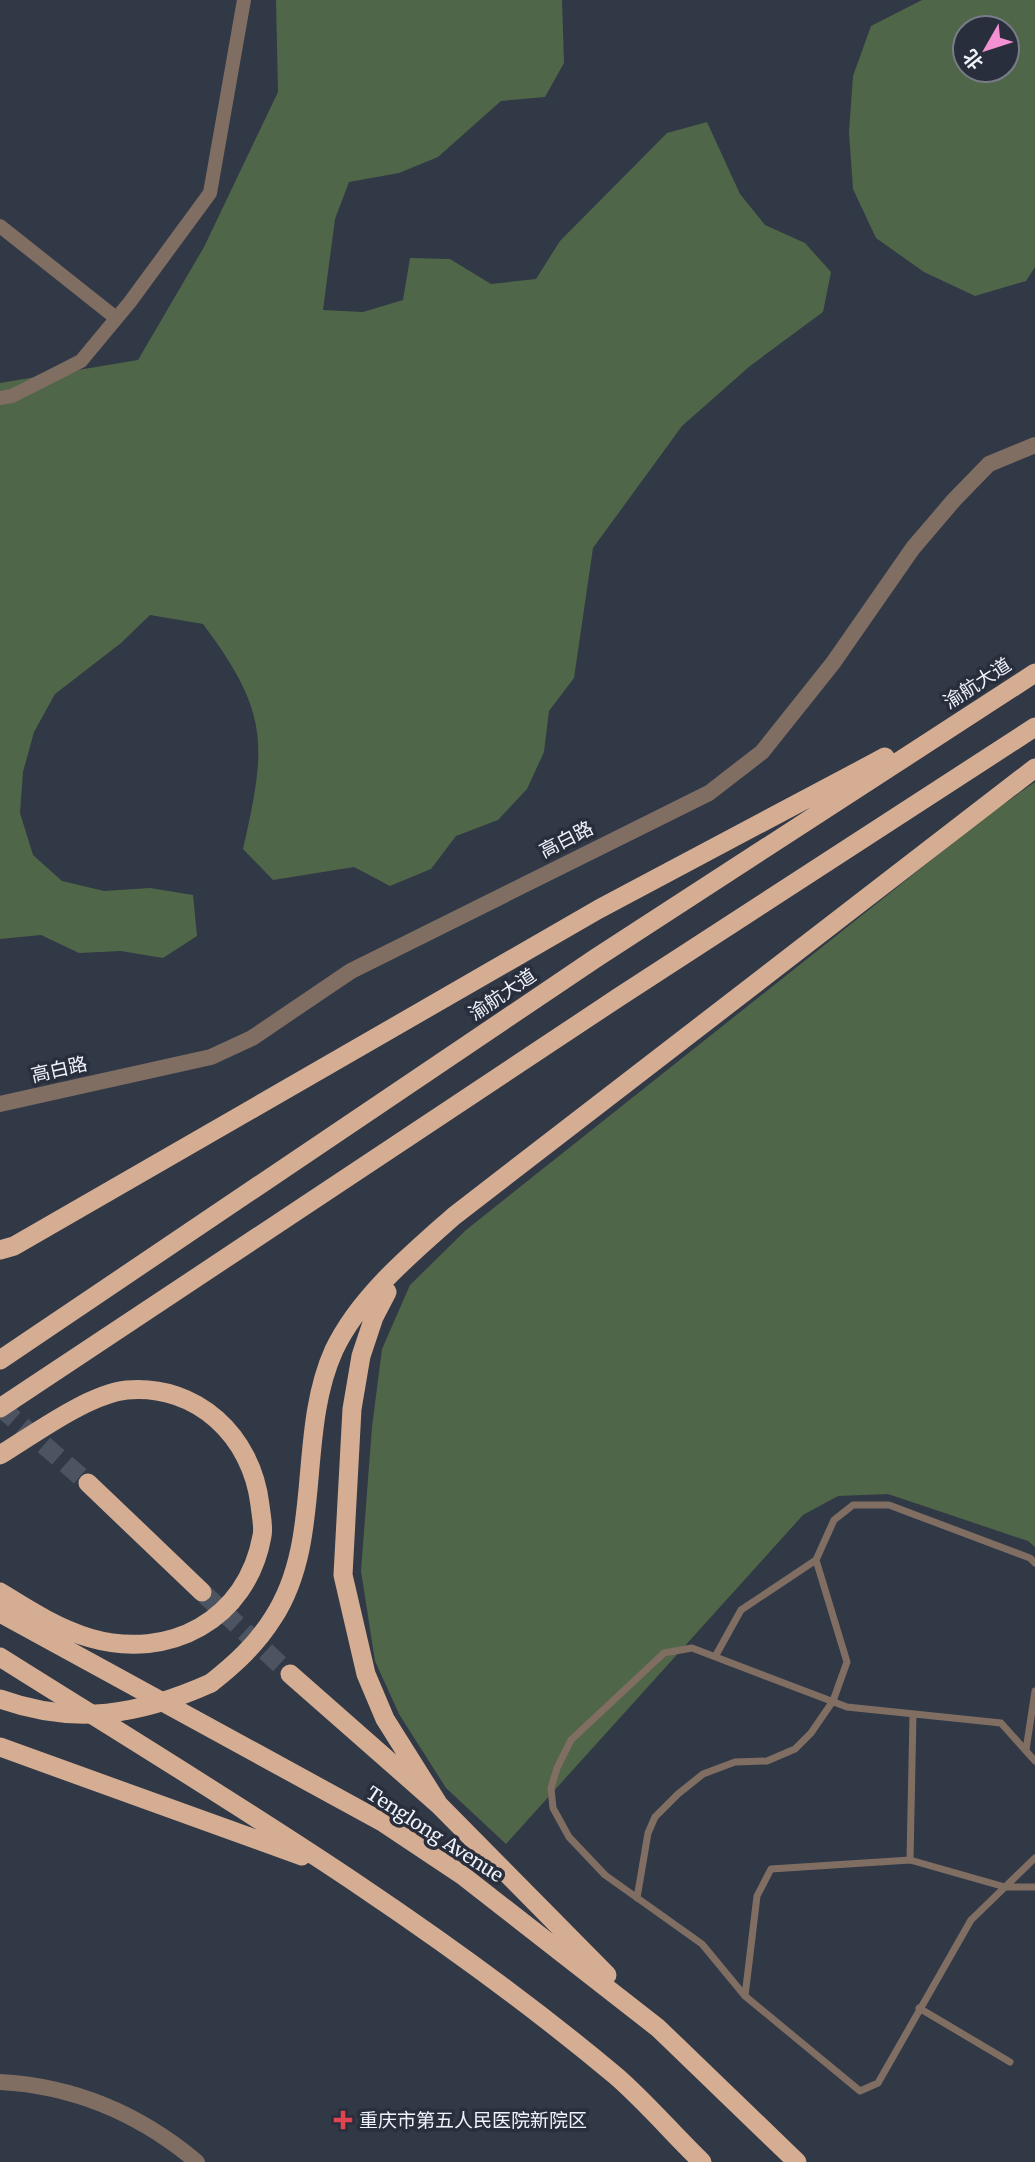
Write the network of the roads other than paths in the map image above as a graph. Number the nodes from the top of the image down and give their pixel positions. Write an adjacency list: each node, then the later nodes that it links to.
1 (244, 0): 3 (street)
2 (0, 226): 3 (street)
3 (116, 318): 4 (street)
4 (0, 398)
5 (1035, 445): 10 (street, 高白路)
6 (1035, 673): 7 (highway, 渝航大道)
7 (1000, 696): 11 (highway); 13 (highway, 渝航大道)
8 (1035, 727): 14 (highway)
9 (1035, 768): 12 (highway)
10 (0, 1104)
11 (5, 1250)
12 (404, 1260): 26 (highway, bridge); 32 (highway)
13 (0, 1360)
14 (0, 1408)
15 (0, 1455): 19 (highway)
16 (88, 1483): 20 (highway)
17 (816, 1560): 18 (lane); 22 (lane); 27 (lane)
18 (1035, 1563)
19 (0, 1592)
20 (202, 1592)
21 (0, 1613): 41 (highway, Tenglong Avenue)
22 (716, 1655): 27 (lane); 38 (lane)
23 (0, 1657): 35 (highway)
24 (290, 1674): 32 (highway)
25 (1035, 1691): 30 (lane)
26 (0, 1699)
27 (833, 1701): 28 (lane); 38 (lane)
28 (913, 1714): 30 (lane); 34 (lane)
29 (0, 1745): 35 (highway)
30 (1026, 1751): 31 (lane)
31 (1035, 1761)
32 (439, 1805): 41 (highway)
33 (1035, 1858): 36 (lane)
34 (910, 1860): 36 (lane); 39 (lane)
35 (341, 1871): 45 (highway)
36 (1006, 1887): 37 (lane); 40 (lane)
37 (1035, 1887)
38 (637, 1898): 39 (lane)
39 (745, 1996): 40 (lane)
40 (919, 2008): 42 (lane)
41 (658, 2028): 46 (highway, Tenglong Avenue)
42 (1010, 2062)
43 (0, 2082): 44 (street)
44 (197, 2162)
45 (702, 2162)
46 (797, 2162)

